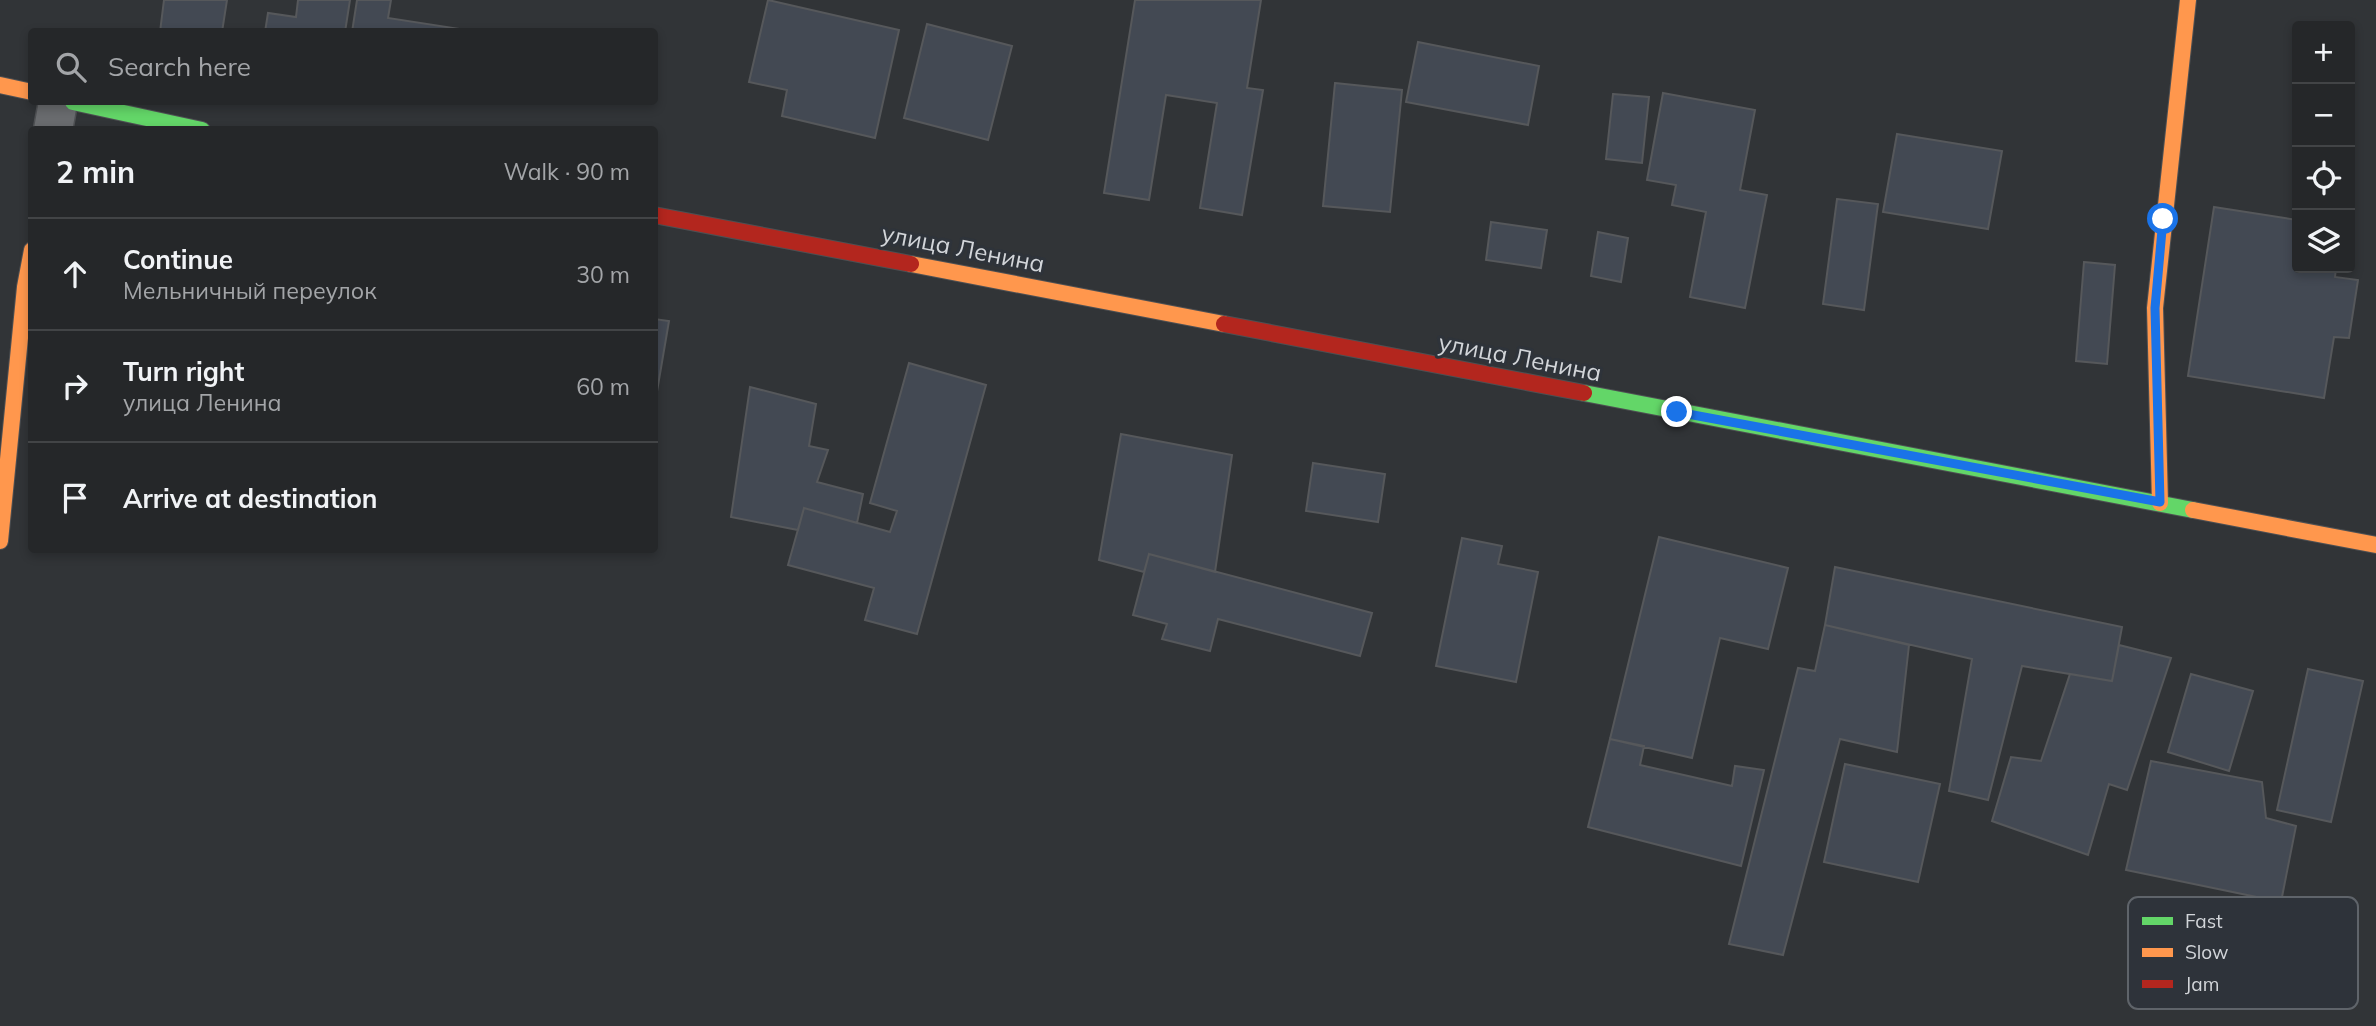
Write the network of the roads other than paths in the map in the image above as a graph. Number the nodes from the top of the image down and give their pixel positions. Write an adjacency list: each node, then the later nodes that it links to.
1 (2188, 0): 10 (street)
2 (0, 85): 3 (street)
3 (28, 91)
4 (57, 105): 6 (street)
5 (88, 105): 7 (street)
6 (54, 126)
7 (184, 126)
8 (658, 216): 10 (street, улица Ленина)
9 (28, 271): 11 (street)
10 (2160, 502): 12 (street, улица Ленина)
11 (0, 541)
12 (2376, 545)

